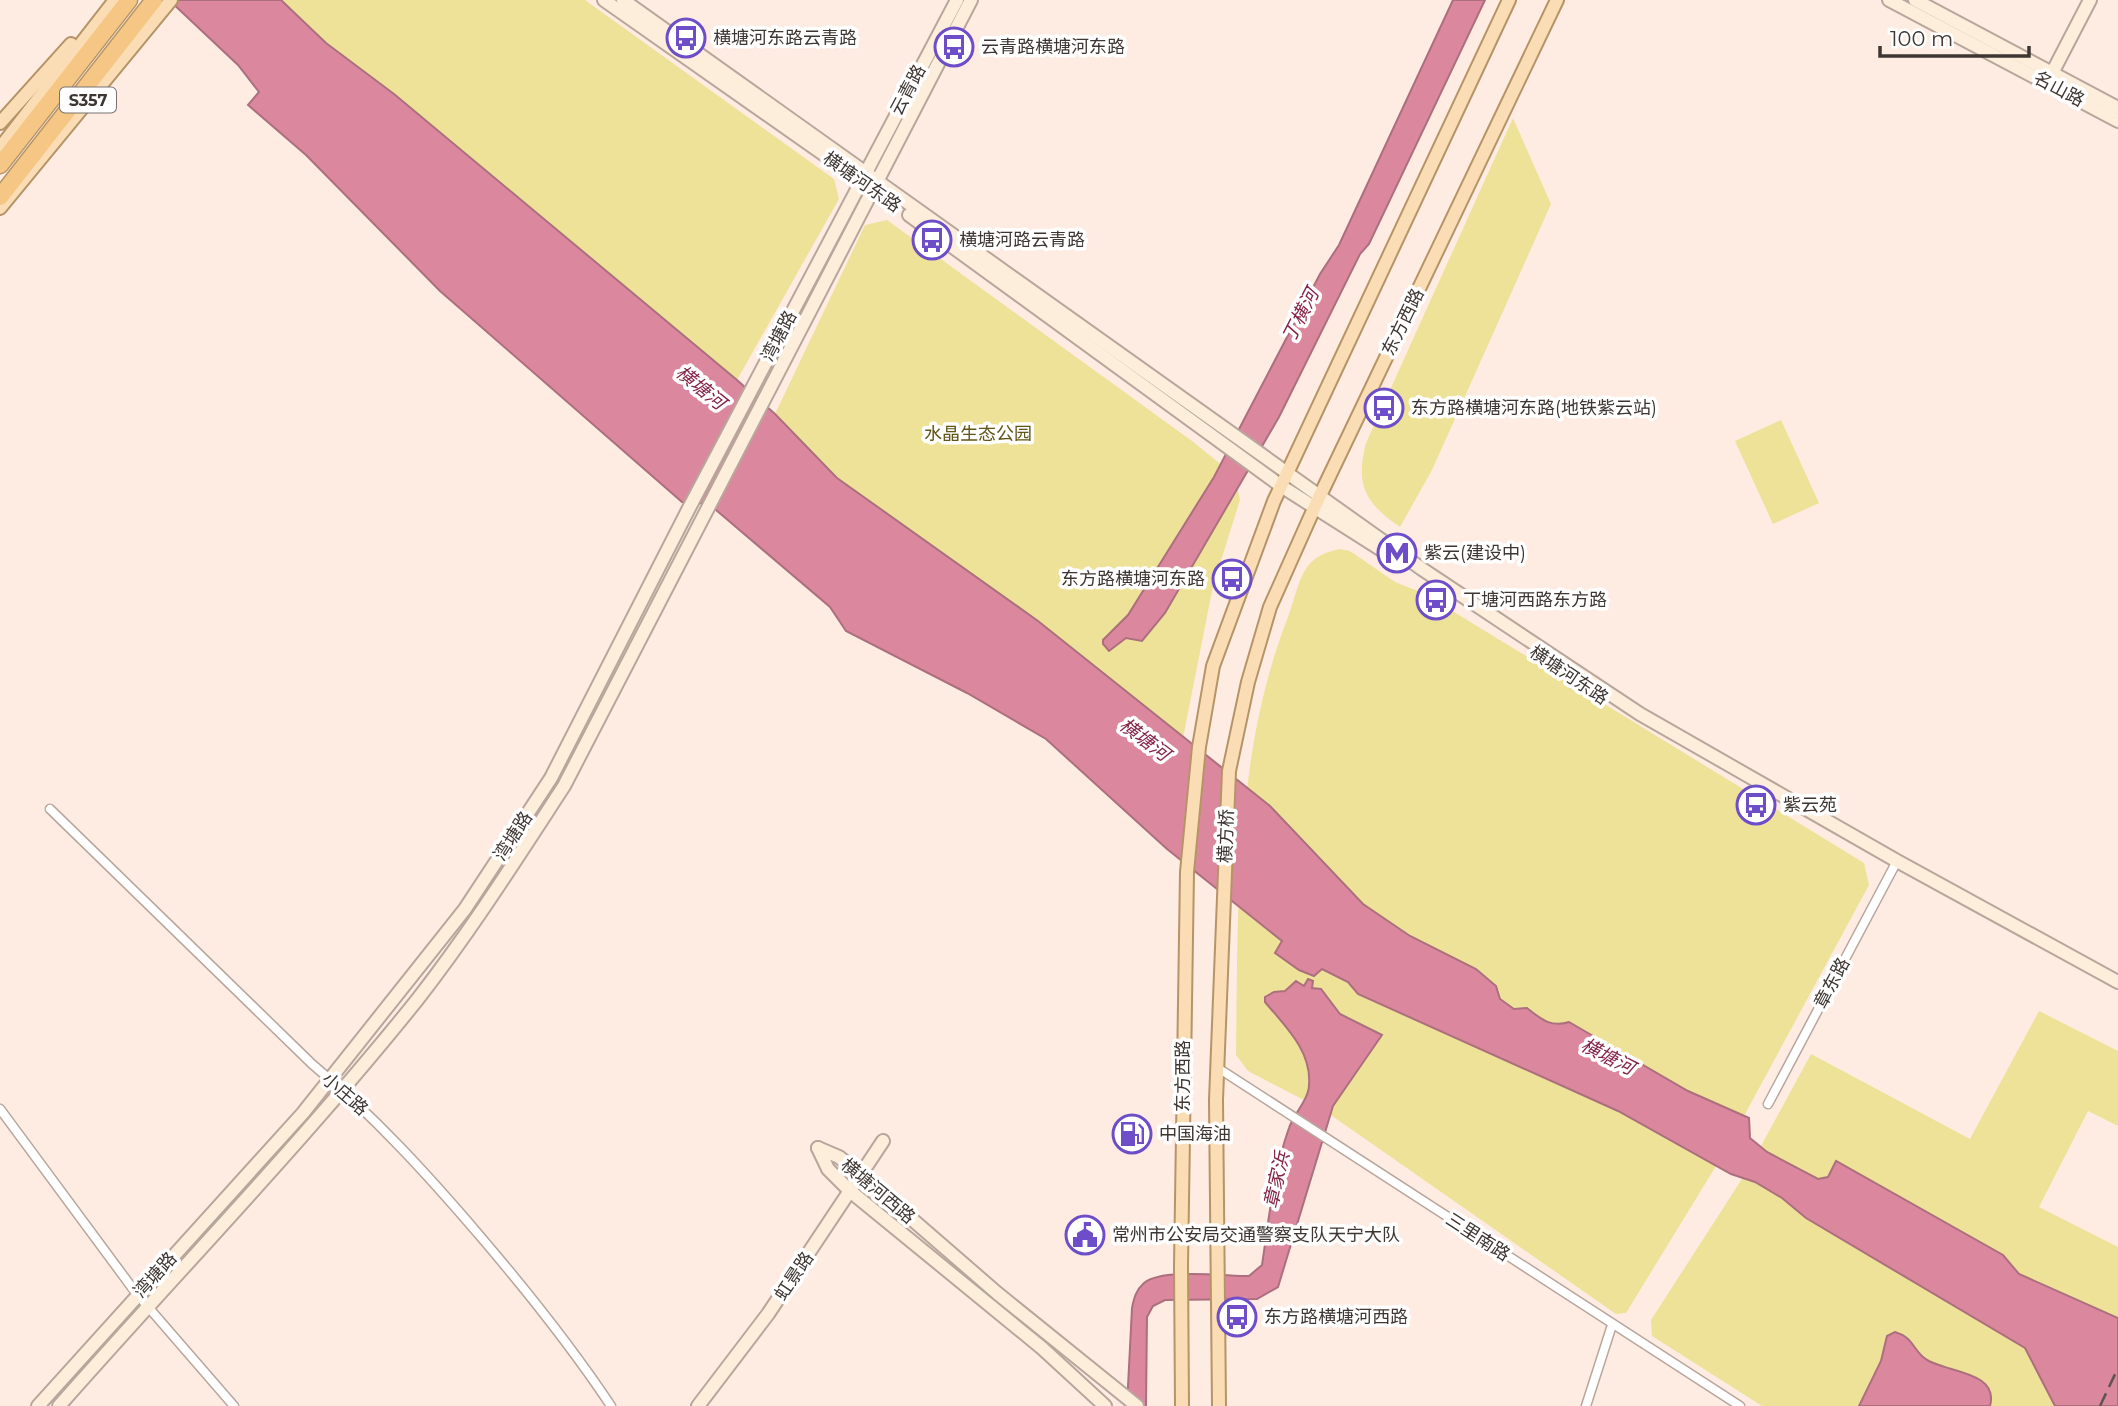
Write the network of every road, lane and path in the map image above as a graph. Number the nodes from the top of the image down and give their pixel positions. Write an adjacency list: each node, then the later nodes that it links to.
1 (113, 0): 17 (main road); 18 (main road, S357)
2 (129, 0): 14 (highway)
3 (604, 0): 21 (street, 横塘河东路)
4 (623, 0): 21 (street, 横塘河东路)
5 (957, 0): 21 (street, 云青路)
6 (971, 0): 21 (street, 云青路)
7 (1509, 0): 24 (main road)
8 (1557, 0): 26 (main road, 东方西路)
9 (1889, 0): 13 (street, 名山路)
10 (1915, 0): 13 (street, 名山路)
11 (2090, 0): 13 (street)
12 (165, 1): 22 (highway)
13 (2050, 77): 15 (street, 名山路); 16 (street, 名山路)
14 (52, 99): 19 (highway); 20 (highway)
15 (2118, 108)
16 (2118, 121)
17 (0, 122)
18 (0, 148)
19 (0, 155)
20 (0, 165)
21 (868, 180): 23 (street, 横塘河东路); 23 (street, 横塘河东路); 34 (street, 湾塘路); 35 (street)
22 (2, 204)
23 (1259, 461): 24 (street, 横塘河东路); 25 (street, 横塘河东路)
24 (1287, 473): 25 (main road); 26 (street, 横塘河东路)
25 (1281, 486): 26 (street, 横塘河东路); 30 (main road, 横方桥)
26 (1317, 502): 27 (main road, 东方西路); 29 (street, 横塘河东路)
27 (1229, 771): 31 (main road, 横方桥)
28 (50, 809): 34 (street, 小庄路)
29 (1897, 862): 32 (street, 横塘河东路); 36 (street, 章东路)
30 (1187, 872): 51 (main road, 东方西路)
31 (1224, 900): 33 (main road, 东方西路)
32 (2118, 982)
33 (1218, 1068): 43 (street, 三里南路); 52 (main road, 东方西路)
34 (330, 1079): 35 (street, 小庄路); 41 (street, 湾塘路)
35 (342, 1090): 42 (street); 47 (street, 小庄路)
36 (1768, 1104)
37 (0, 1109): 41 (street)
38 (883, 1141): 39 (street, 虹景路)
39 (861, 1175): 40 (street, 虹景路); 40 (street, 横塘河西路); 50 (street, 横塘河西路)
40 (850, 1191): 48 (street, 虹景路); 49 (street, 横塘河西路)
41 (138, 1295): 42 (street); 44 (street, 湾塘路)
42 (148, 1306): 45 (street); 46 (street)
43 (1612, 1325): 53 (street); 54 (street, 三里南路)
44 (38, 1406)
45 (59, 1406)
46 (234, 1406)
47 (611, 1406)
48 (698, 1406)
49 (1105, 1406)
50 (1138, 1406)
51 (1182, 1406)
52 (1219, 1406)
53 (1586, 1406)
54 (1740, 1406)

